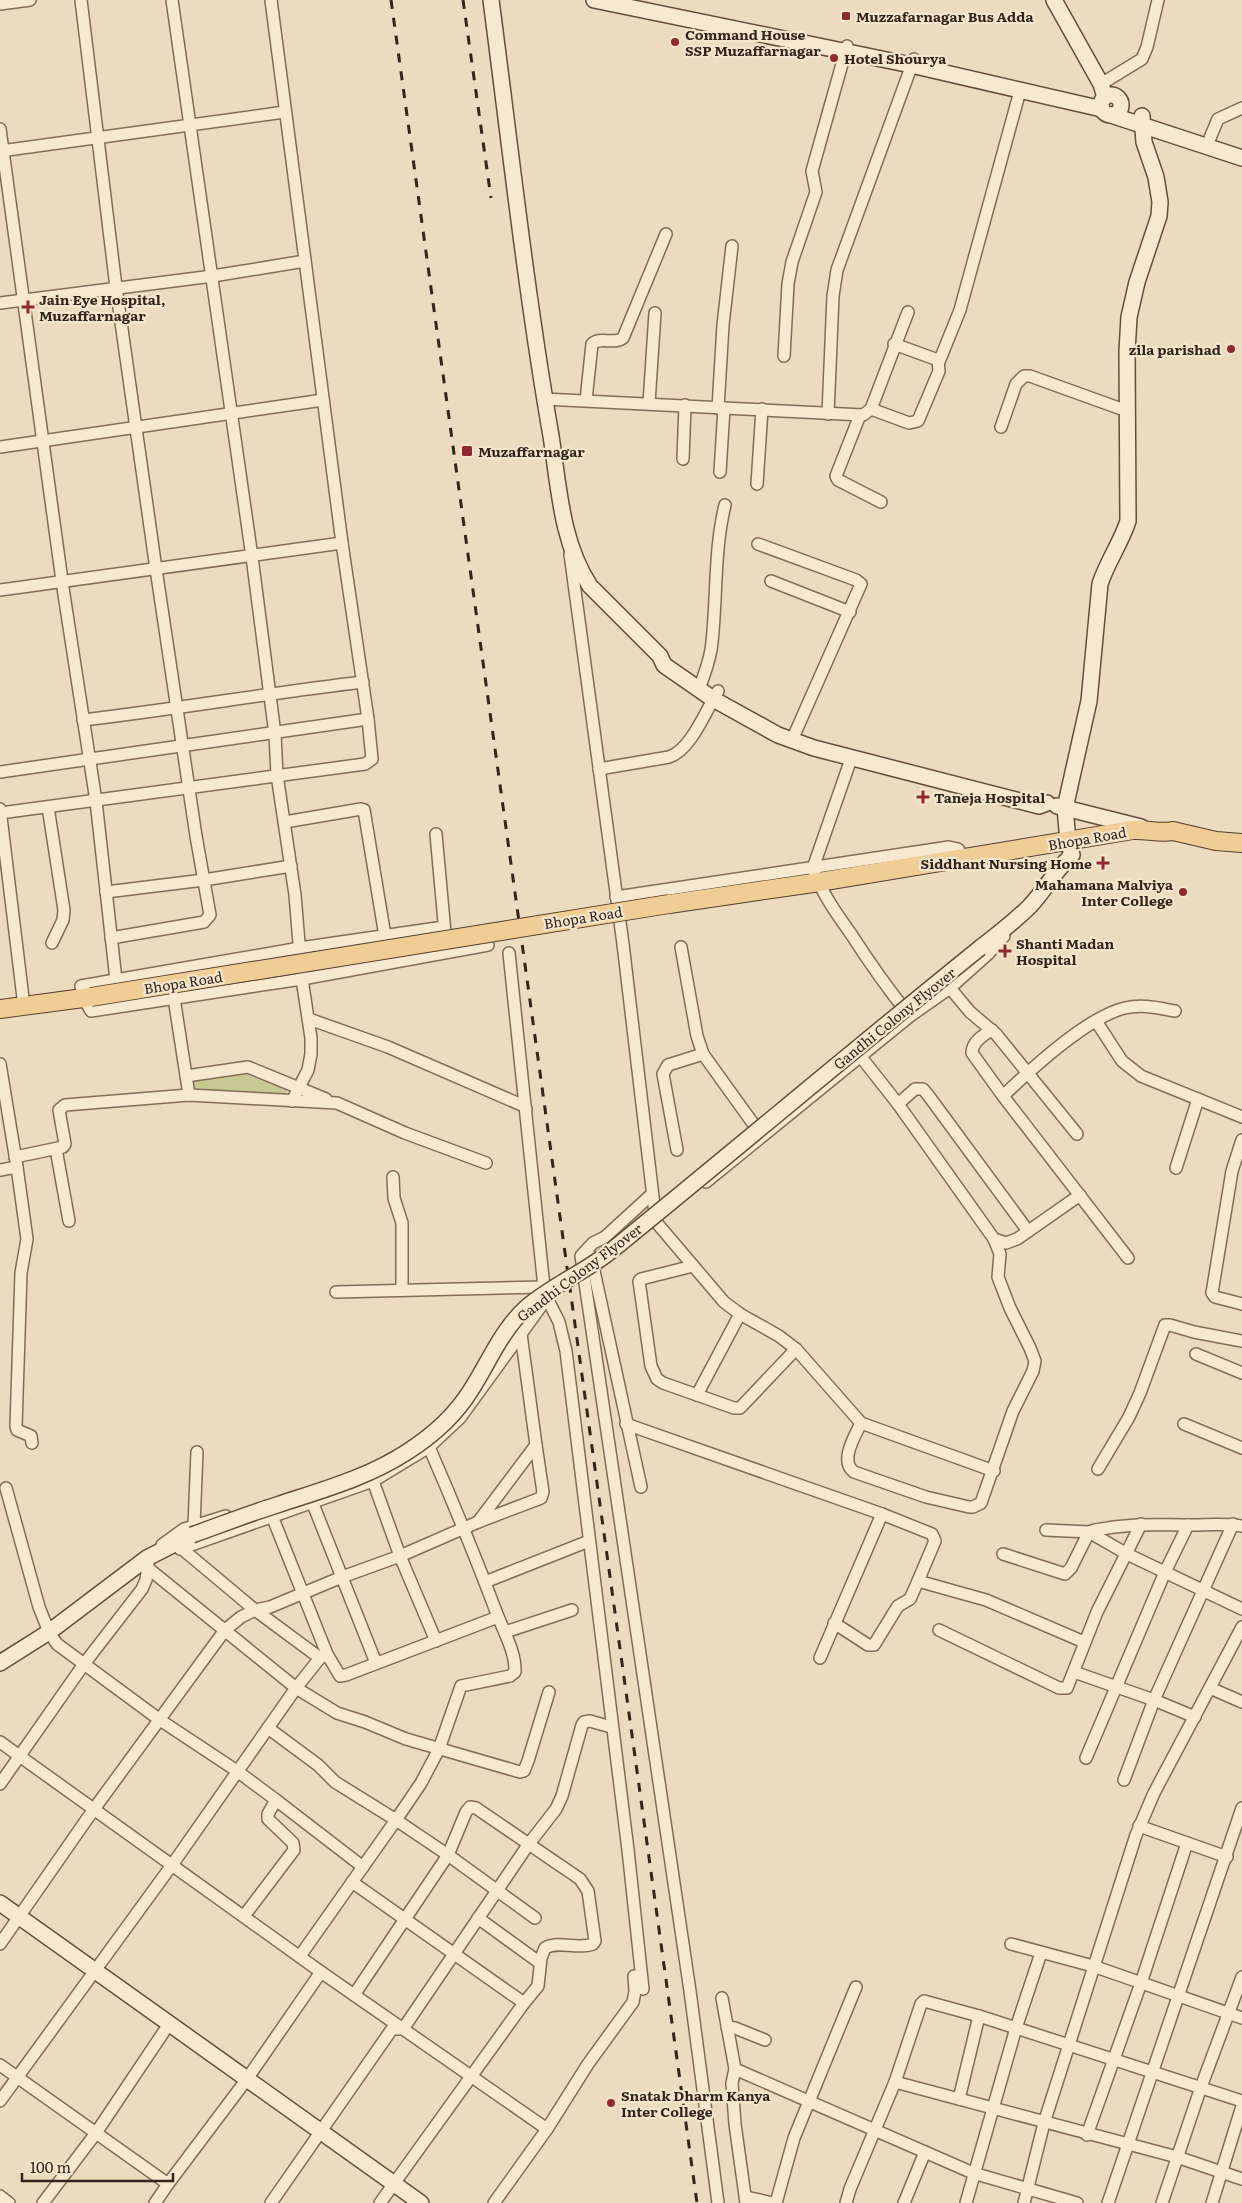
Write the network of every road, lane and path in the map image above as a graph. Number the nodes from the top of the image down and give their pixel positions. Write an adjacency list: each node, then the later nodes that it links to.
1 (30, 0): 10 (street)
2 (81, 0): 20 (street)
3 (172, 0): 18 (street)
4 (271, 0): 16 (street)
5 (491, 0): 37 (street)
6 (594, 0): 11 (street)
7 (636, 0): 11 (street)
8 (1158, 0): 14 (street)
9 (1062, 3): 14 (street)
10 (0, 4)
11 (847, 48): 12 (street); 35 (street)
12 (913, 62): 13 (street); 14 (street); 47 (street)
13 (1020, 91): 14 (street); 36 (street)
14 (1108, 98): 17 (street)
15 (1242, 108): 21 (street)
16 (285, 112): 18 (street); 27 (street)
17 (1142, 120): 21 (street); 24 (street); 45 (street)
18 (190, 124): 20 (street); 28 (street)
19 (0, 129): 23 (street)
20 (97, 137): 23 (street); 29 (street)
21 (1210, 138): 22 (street)
22 (1242, 149)
23 (2, 151): 30 (street)
24 (1242, 158)
25 (666, 234): 39 (street)
26 (732, 246): 42 (street)
27 (304, 261): 28 (street); 38 (street)
28 (213, 276): 29 (street); 46 (street)
29 (116, 287): 30 (street); 49 (street)
30 (22, 301): 31 (street); 51 (street)
31 (0, 303)
32 (908, 312): 34 (street)
33 (655, 313): 40 (street)
34 (894, 344): 36 (street); 44 (street)
35 (784, 356)
36 (939, 362): 44 (street)
37 (544, 399): 39 (street); 58 (street)
38 (324, 400): 46 (street); 59 (street)
39 (586, 400): 40 (street)
40 (649, 403): 41 (street)
41 (685, 405): 42 (street); 53 (street)
42 (721, 408): 43 (street); 54 (street)
43 (762, 409): 47 (street); 55 (street)
44 (870, 409): 48 (street)
45 (1127, 411): 50 (street); 86 (street)
46 (232, 412): 49 (street); 61 (street)
47 (828, 414): 48 (street)
48 (860, 415): 56 (street)
49 (136, 426): 51 (street); 62 (street)
50 (1001, 427)
51 (42, 442): 52 (street); 64 (street)
52 (0, 447)
53 (683, 459)
54 (720, 472)
55 (757, 484)
56 (880, 502)
57 (725, 505): 68 (street)
58 (568, 540): 68 (street); 79 (street)
59 (342, 543): 61 (street); 67 (street)
60 (758, 544): 66 (street)
61 (252, 557): 62 (street); 69 (street)
62 (156, 569): 64 (street); 71 (street)
63 (770, 581): 66 (street)
64 (62, 583): 65 (street); 73 (street)
65 (0, 590)
66 (850, 612): 75 (street)
67 (363, 682): 69 (street); 72 (street)
68 (701, 685): 70 (street)
69 (270, 693): 71 (street); 74 (street)
70 (716, 695): 75 (street); 79 (street)
71 (178, 708): 73 (street); 76 (street)
72 (368, 719): 74 (street); 81 (street)
73 (84, 720): 77 (street)
74 (275, 734): 76 (street); 81 (street)
75 (794, 736): 78 (street); 84 (street)
76 (183, 745): 77 (street); 82 (street)
77 (90, 759): 80 (street); 83 (street)
78 (851, 759): 84 (street); 95 (street)
79 (599, 769): 98 (street)
80 (0, 772)
81 (277, 774): 82 (street); 89 (street)
82 (189, 789): 83 (street); 96 (street)
83 (96, 801): 85 (street); 97 (street)
84 (1047, 803): 86 (street)
85 (48, 807): 88 (street); 103 (street)
86 (1065, 808): 90 (street); 93 (street)
87 (0, 809): 88 (street)
88 (0, 813): 114 (street)
89 (285, 822): 94 (street); 101 (street)
90 (1146, 829): 92 (main road, Bhopa Road); 93 (main road, Bhopa Road)
91 (436, 834): 100 (street)
92 (1242, 846)
93 (1070, 848): 95 (main road, Bhopa Road); 99 (street, Gandhi Colony Flyover)
94 (291, 866): 96 (street); 106 (street)
95 (815, 875): 98 (street); 112 (main road, Bhopa Road, bridge); 117 (street)
96 (204, 880): 97 (street); 102 (street)
97 (106, 892): 102 (street)
98 (616, 897): 145 (street)
99 (1029, 906): 111 (street); 188 (street, Gandhi Colony Flyover, bridge)
100 (444, 927): 101 (street); 107 (street)
101 (385, 936): 106 (street)
102 (111, 938): 110 (street)
103 (52, 943)
104 (488, 945): 107 (street)
105 (681, 947): 121 (street)
106 (300, 948): 109 (street); 110 (street)
107 (446, 952): 109 (street)
108 (509, 953): 133 (street)
109 (302, 979): 113 (street); 118 (street)
110 (116, 980): 112 (street)
111 (950, 988): 117 (street); 120 (street)
112 (88, 998): 113 (street); 114 (main road, Bhopa Road)
113 (174, 998): 125 (street)
114 (24, 1006): 115 (main road, Bhopa Road)
115 (0, 1009)
116 (1175, 1011): 119 (street)
117 (910, 1016): 122 (street)
118 (309, 1019): 126 (street); 133 (street)
119 (1096, 1021): 124 (street); 129 (street)
120 (992, 1030): 124 (street); 128 (street)
121 (703, 1054): 136 (street); 139 (street)
122 (861, 1057): 132 (street); 136 (street)
123 (0, 1064): 140 (street)
124 (1027, 1073): 128 (street); 135 (street)
125 (186, 1076): 126 (street); 127 (street)
126 (299, 1090): 130 (street); 131 (street)
127 (189, 1095): 130 (street); 138 (street)
128 (1003, 1096): 146 (street)
129 (1198, 1099): 134 (street); 142 (street)
130 (292, 1101): 131 (street)
131 (337, 1103): 141 (street)
132 (898, 1104): 149 (street); 150 (street)
133 (526, 1109): 157 (street)
134 (1242, 1117)
135 (1077, 1134)
136 (764, 1137): 148 (street)
137 (1242, 1140): 158 (street)
138 (56, 1149): 140 (street); 147 (street)
139 (677, 1150)
140 (16, 1162): 143 (street); 169 (street)
141 (486, 1163)
142 (1176, 1168)
143 (0, 1170)
144 (393, 1177): 155 (street)
145 (652, 1194): 148 (street); 151 (street)
146 (1080, 1196): 149 (street); 152 (street)
147 (69, 1221)
148 (656, 1222): 153 (street); 154 (street)
149 (1028, 1232): 150 (street)
150 (994, 1239): 175 (street)
151 (592, 1243): 154 (street); 323 (street)
152 (1128, 1258)
153 (693, 1266): 159 (street); 165 (street)
154 (594, 1271): 167 (street)
155 (402, 1290): 156 (street); 157 (street)
156 (336, 1292)
157 (546, 1293): 160 (street); 191 (street)
158 (1242, 1304)
159 (740, 1314): 162 (street); 165 (street)
160 (521, 1334): 170 (street); 171 (street)
161 (1242, 1341): 174 (street)
162 (796, 1349): 165 (street); 166 (street)
163 (1196, 1354): 164 (street)
164 (1242, 1373)
165 (697, 1395)
166 (861, 1423): 175 (street); 175 (street)
167 (626, 1424): 178 (street); 181 (street)
168 (1184, 1424): 172 (street)
169 (32, 1443)
170 (536, 1445): 183 (street); 183 (street)
171 (429, 1447): 177 (street); 187 (street)
172 (1242, 1448)
173 (197, 1452): 188 (street)
174 (1098, 1469)
175 (994, 1471)
176 (344, 1479): 188 (street)
177 (373, 1482): 180 (street); 195 (street)
178 (641, 1487)
179 (6, 1488): 211 (street)
180 (312, 1504): 182 (street); 198 (street)
181 (882, 1514): 199 (street); 207 (street)
182 (272, 1516): 192 (street); 202 (street)
183 (478, 1522): 187 (street)
184 (1141, 1524): 185 (street); 190 (street); 194 (street)
185 (1188, 1525): 186 (street); 197 (street)
186 (1238, 1525): 201 (street)
187 (465, 1529): 195 (street); 200 (street)
188 (193, 1530): 196 (street)
189 (1046, 1530): 190 (street)
190 (1089, 1532): 193 (street); 194 (street)
191 (589, 1542): 200 (street); 229 (street)
192 (181, 1548): 196 (street); 204 (street)
193 (1003, 1554)
194 (1127, 1554): 197 (street); 214 (street)
195 (400, 1556): 198 (street); 213 (street)
196 (148, 1564): 209 (street); 211 (street); 219 (street)
197 (1165, 1572): 201 (street); 221 (street)
198 (342, 1577): 202 (street); 218 (street)
199 (918, 1581): 207 (street); 214 (street)
200 (485, 1582): 206 (street)
201 (1205, 1592): 203 (street); 225 (street)
202 (302, 1594): 204 (street); 215 (street)
203 (1242, 1609)
204 (255, 1610): 209 (street); 215 (street)
205 (572, 1610): 212 (street)
206 (498, 1617): 212 (street); 213 (street)
207 (834, 1623): 216 (street)
208 (1242, 1627): 223 (street)
209 (224, 1630): 222 (street); 228 (street)
210 (939, 1630): 220 (street)
211 (49, 1632): 217 (street); 219 (street)
212 (505, 1632): 232 (street)
213 (436, 1642): 218 (street)
214 (1084, 1642): 220 (street)
215 (324, 1656): 218 (street); 222 (street)
216 (820, 1658)
217 (0, 1663)
218 (376, 1663)
219 (84, 1664): 228 (street); 233 (street)
220 (1074, 1672): 221 (street)
221 (1115, 1686): 225 (street); 234 (street)
222 (296, 1688): 230 (street); 232 (street)
223 (1210, 1688): 226 (street); 227 (street)
224 (549, 1692): 232 (street)
225 (1154, 1700): 227 (street); 236 (street)
226 (1242, 1702)
227 (1195, 1717): 242 (street)
228 (160, 1720): 235 (street); 240 (street)
229 (611, 1727): 244 (street); 270 (street)
230 (268, 1728): 235 (street); 241 (street)
231 (0, 1742): 233 (street)
232 (439, 1749): 241 (street)
233 (19, 1755): 237 (street); 240 (street)
234 (1086, 1758)
235 (237, 1771): 238 (street); 247 (street)
236 (1124, 1780)
237 (0, 1784)
238 (276, 1800): 248 (street); 252 (street)
239 (1242, 1808): 246 (street)
240 (94, 1809): 247 (street); 253 (street)
241 (396, 1820): 245 (street); 248 (street)
242 (1139, 1826): 243 (street); 264 (street)
243 (1187, 1843): 246 (street); 268 (street)
244 (528, 1845): 245 (street); 250 (street); 263 (street)
245 (448, 1855): 250 (street); 256 (street)
246 (1227, 1857): 272 (street)
247 (172, 1865): 252 (street); 265 (street)
248 (363, 1867): 249 (street)
249 (352, 1882): 256 (street); 261 (street)
250 (498, 1890): 254 (street); 255 (street)
251 (0, 1903): 253 (street)
252 (244, 1916): 261 (street)
253 (20, 1917): 257 (street); 265 (street)
254 (478, 1918): 260 (street); 263 (street)
255 (535, 1918)
256 (404, 1919): 260 (street); 271 (street)
257 (0, 1944)
258 (1011, 1944): 259 (street)
259 (1042, 1952): 264 (street); 280 (street)
260 (454, 1954): 274 (street); 281 (street)
261 (300, 1956): 266 (street)
262 (632, 1962): 300 (street)
263 (540, 1963): 274 (street)
264 (1094, 1966): 268 (street); 283 (street)
265 (93, 1970): 278 (street); 288 (street)
266 (321, 1972): 271 (street); 290 (street)
267 (1242, 1977): 275 (street)
268 (1141, 1983): 272 (street); 284 (street)
269 (856, 1987): 295 (street)
270 (643, 1989)
271 (354, 1995): 281 (street)
272 (1178, 1996): 275 (street); 287 (street)
273 (722, 1998): 279 (street)
274 (524, 2003): 289 (street)
275 (1229, 2013): 277 (street); 292 (street)
276 (979, 2016): 280 (street); 291 (street); 293 (street)
277 (1242, 2018)
278 (169, 2024): 290 (street); 303 (street)
279 (727, 2027): 282 (street); 286 (street)
280 (1016, 2028): 283 (street); 298 (street)
281 (403, 2029): 289 (street); 302 (street)
282 (765, 2040)
283 (1068, 2045): 284 (street); 299 (street)
284 (1114, 2060): 287 (street); 304 (street)
285 (0, 2065): 288 (street)
286 (735, 2069): 295 (street); 315 (street)
287 (1152, 2072): 292 (street); 305 (street)
288 (16, 2076): 294 (street); 303 (street)
289 (472, 2077): 300 (street); 312 (street)
290 (247, 2079): 302 (street); 311 (street)
291 (896, 2082): 293 (street); 301 (street)
292 (1201, 2087): 296 (street); 307 (street)
293 (959, 2099): 298 (street)
294 (0, 2101)
295 (809, 2101): 301 (street); 324 (street)
296 (1242, 2102)
297 (1242, 2106): 309 (street)
298 (994, 2109): 299 (street); 308 (street)
299 (1044, 2123): 304 (street); 313 (street)
300 (547, 2129): 322 (street)
301 (876, 2130): 306 (street); 325 (street)
302 (320, 2132): 312 (street); 319 (street)
303 (96, 2133): 311 (street); 318 (street)
304 (1087, 2134): 305 (street)
305 (1126, 2145): 307 (street); 330 (street)
306 (925, 2152): 308 (street); 326 (street)
307 (1177, 2158): 309 (street); 331 (street)
308 (973, 2173): 313 (street); 327 (street)
309 (1221, 2173): 310 (street); 332 (street)
310 (1242, 2179)
311 (168, 2184): 316 (street)
312 (394, 2184): 320 (street); 321 (street)
313 (1028, 2188): 328 (street); 329 (street)
314 (0, 2196): 317 (street)
315 (746, 2200): 324 (street)
316 (157, 2202)
317 (9, 2203)
318 (42, 2203)
319 (271, 2203)
320 (380, 2203)
321 (421, 2203)
322 (494, 2203)
323 (718, 2203)
324 (774, 2203)
325 (846, 2203)
326 (904, 2203)
327 (966, 2203)
328 (1024, 2203)
329 (1078, 2203)
330 (1108, 2203)
331 (1162, 2203)
332 (1212, 2203)

